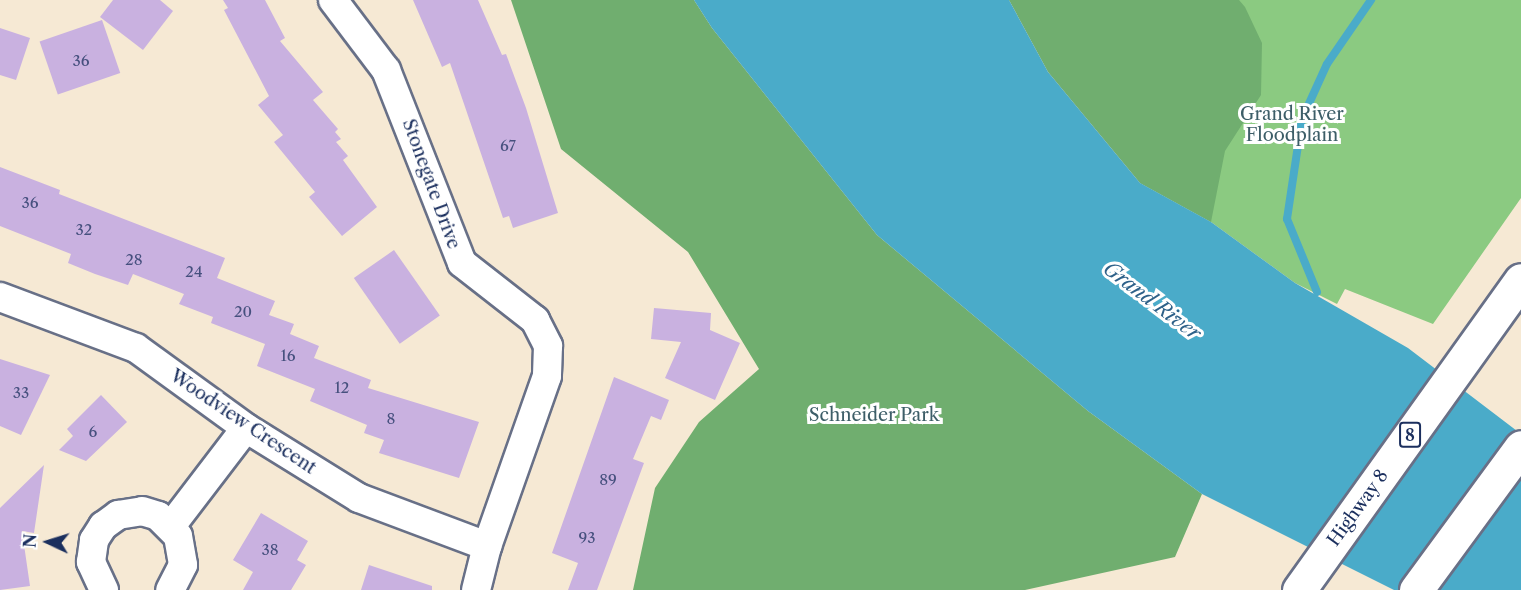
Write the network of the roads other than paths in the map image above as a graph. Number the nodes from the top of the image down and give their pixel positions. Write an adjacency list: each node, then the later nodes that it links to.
1 (333, 0): 7 (street, Stonegate Drive)
2 (1521, 280): 11 (highway, Highway 8 / 8)
3 (0, 297): 4 (street, Woodview Crescent)
4 (246, 428): 6 (street); 7 (street, Woodview Crescent)
5 (1521, 447): 12 (highway)
6 (171, 526): 8 (street); 9 (street)
7 (487, 546): 10 (street, Stonegate Drive)
8 (104, 590)
9 (170, 590)
10 (476, 590)
11 (1299, 590)
12 (1416, 590)

